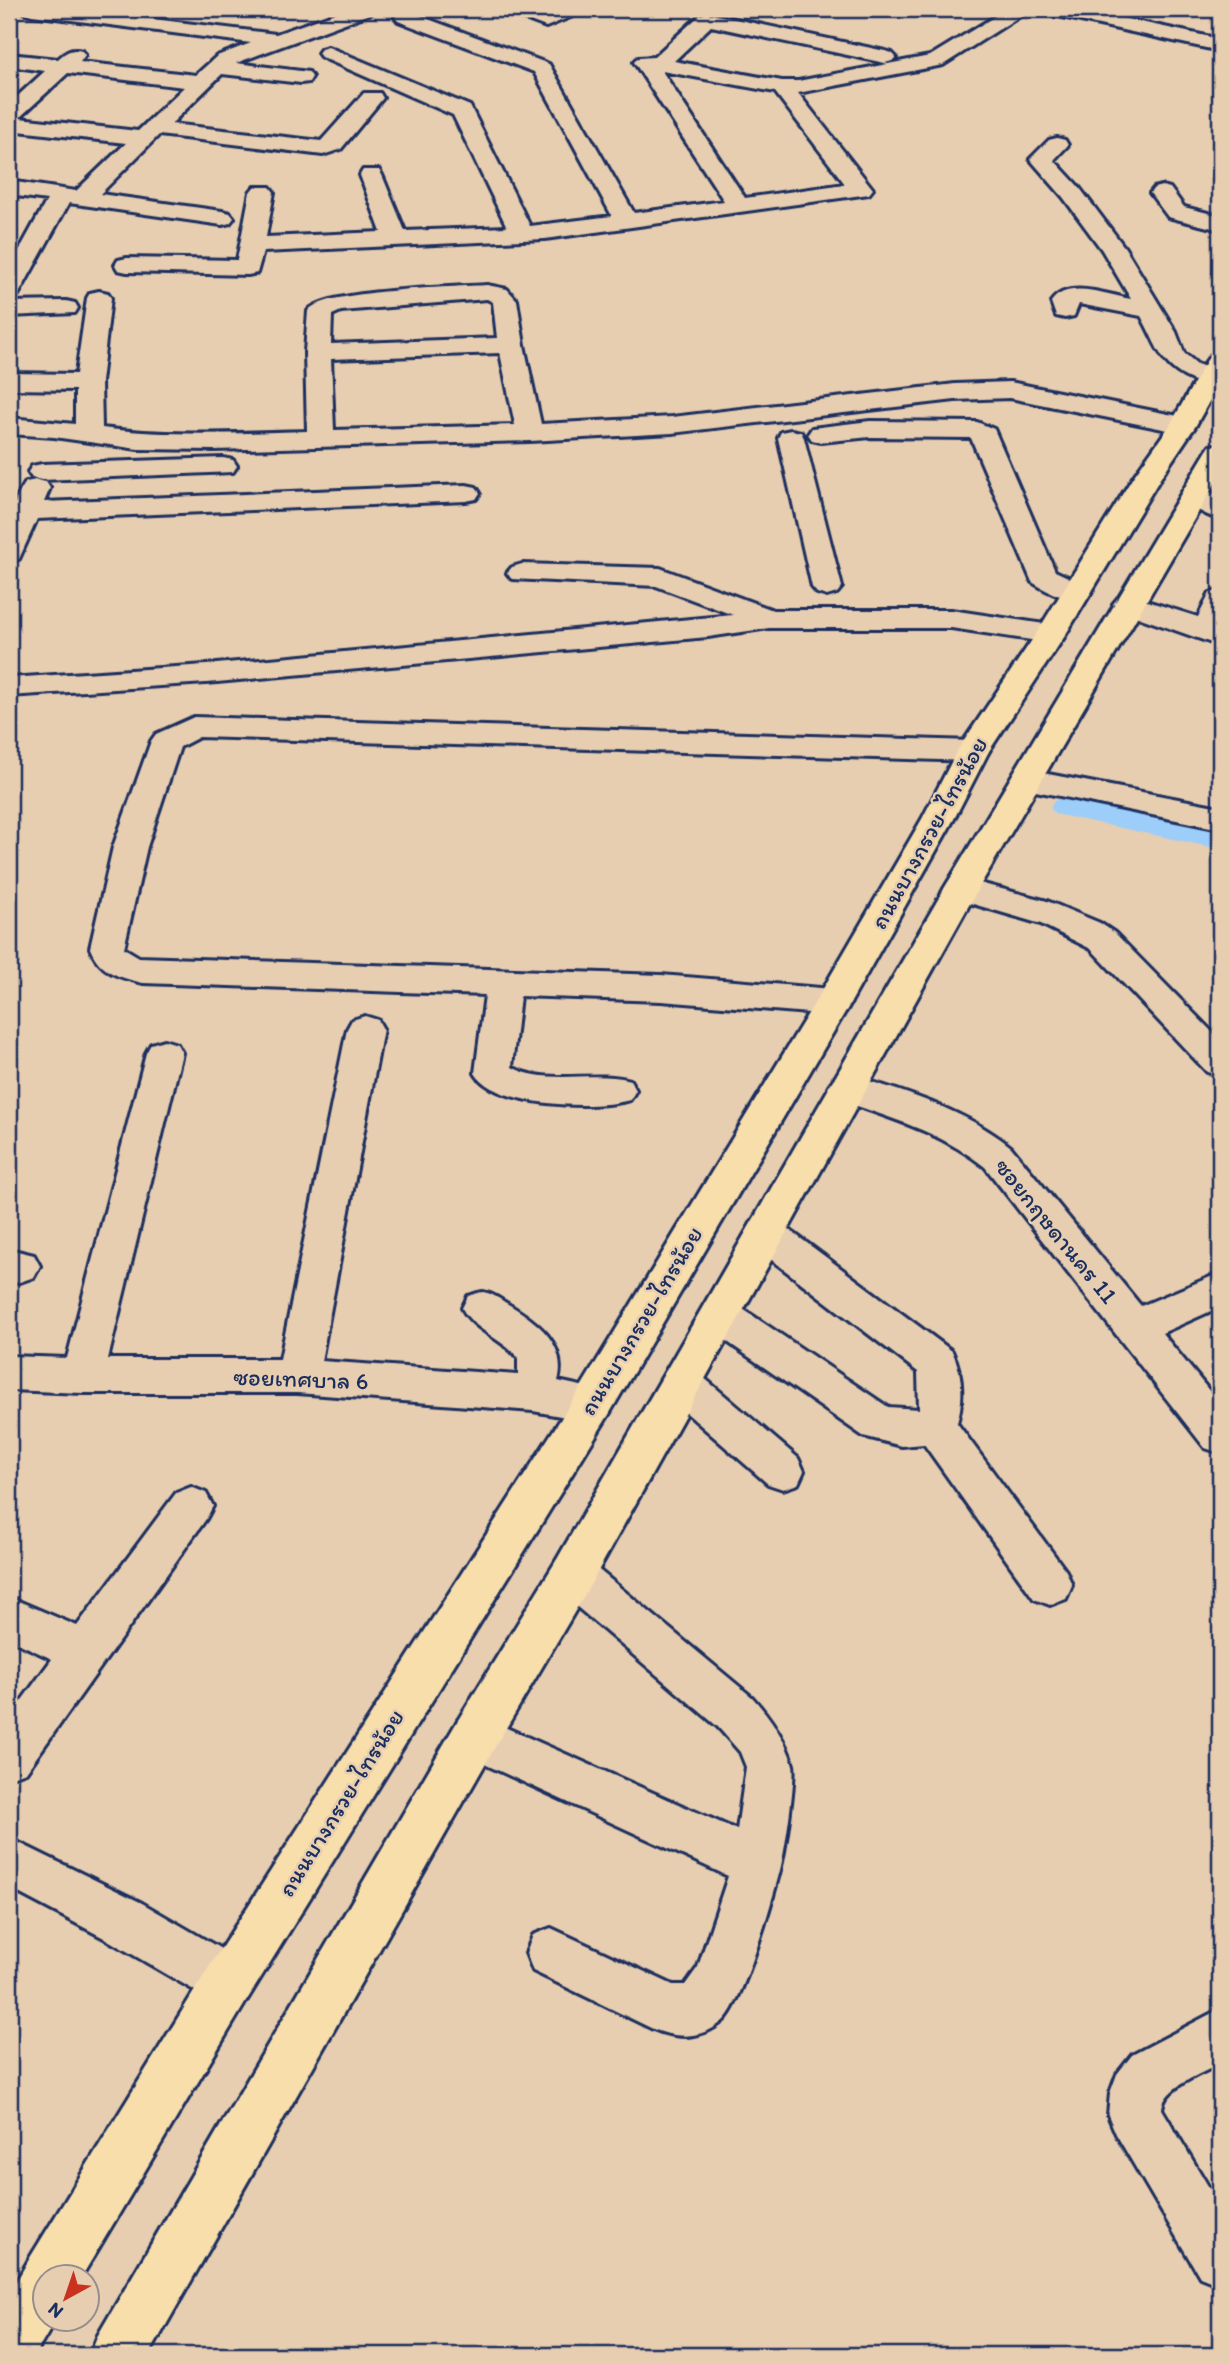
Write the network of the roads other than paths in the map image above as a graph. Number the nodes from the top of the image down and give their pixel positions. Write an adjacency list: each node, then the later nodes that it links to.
1 (32, 9): 7 (street)
2 (365, 9): 9 (street)
3 (1021, 9): 19 (street)
4 (1053, 9): 10 (street)
5 (578, 10): 6 (street)
6 (528, 11)
7 (118, 15): 9 (street); 16 (street)
8 (405, 17): 32 (street)
9 (276, 41): 15 (street)
10 (1220, 45)
11 (328, 52): 34 (street)
12 (885, 57): 14 (street)
13 (9, 60): 16 (street)
14 (659, 64): 19 (street); 30 (street)
15 (216, 67): 17 (street); 18 (street)
16 (61, 68): 18 (street); 21 (street)
17 (300, 77)
18 (201, 82): 23 (street)
19 (782, 87): 30 (street)
20 (372, 98): 23 (street)
21 (9, 115)
22 (9, 123): 23 (street)
23 (148, 133): 29 (street)
24 (1057, 145): 42 (street)
25 (371, 175): 35 (street)
26 (9, 188): 29 (street)
27 (262, 192): 36 (street)
28 (1162, 193): 33 (street)
29 (72, 196): 31 (street); 38 (street)
30 (739, 206): 32 (street)
31 (222, 218)
32 (627, 221): 34 (street)
33 (1220, 223)
34 (522, 233): 35 (street)
35 (396, 239): 36 (street)
36 (253, 245): 37 (street)
37 (127, 265)
38 (9, 290)
39 (99, 298): 48 (street)
40 (66, 308): 41 (street)
41 (9, 309)
42 (1150, 310): 43 (street); 46 (street)
43 (1065, 312)
44 (511, 345): 45 (street); 45 (street); 53 (street)
45 (318, 352): 55 (street)
46 (1215, 369): 50 (main road, ถนนบางกรวย-ไทรน้อย)
47 (9, 381): 48 (street)
48 (88, 382): 54 (street)
49 (868, 415): 50 (street); 53 (street); 65 (street); 66 (street)
50 (1183, 425): 66 (main road, ถนนบางกรวย-ไทรน้อย)
51 (9, 426): 52 (street)
52 (54, 429): 54 (street); 59 (street)
53 (530, 433): 55 (street)
54 (89, 435): 58 (street)
55 (321, 439): 58 (street)
56 (1220, 452): 61 (main road)
57 (384, 463): 58 (street)
58 (264, 470): 59 (street); 60 (street); 62 (street)
59 (42, 472): 62 (street)
60 (466, 493)
61 (1208, 503): 68 (main road)
62 (28, 511): 63 (street)
63 (9, 553)
64 (522, 573): 69 (street)
65 (828, 587)
66 (1074, 593): 70 (street); 72 (main road, ถนนบางกรวย-ไทรน้อย)
67 (1220, 599): 71 (street)
68 (1128, 604): 71 (street); 75 (main road)
69 (769, 619): 70 (street); 73 (street)
70 (951, 620): 72 (street)
71 (1214, 633)
72 (1051, 634): 74 (main road, ถนนบางกรวย-ไทรน้อย)
73 (9, 687)
74 (973, 751): 78 (street); 79 (main road, ถนนบางกรวย-ไทรน้อย)
75 (1027, 780): 76 (street); 77 (main road)
76 (1220, 818)
77 (961, 889): 82 (street); 83 (main road)
78 (504, 983): 79 (street); 84 (street)
79 (833, 1002): 85 (main road, ถนนบางกรวย-ไทรน้อย)
80 (365, 1029): 94 (street)
81 (164, 1053): 93 (street)
82 (1220, 1063)
83 (847, 1088): 86 (main road); 91 (street, ซอยกฤษดานคร 11)
84 (617, 1090)
85 (746, 1145): 86 (main road); 97 (main road, ถนนบางกรวย-ไทรน้อย)
86 (804, 1166): 87 (main road)
87 (766, 1234): 90 (main road); 98 (street)
88 (1220, 1289): 91 (street)
89 (482, 1308): 96 (street)
90 (720, 1315): 95 (main road); 98 (street)
91 (1134, 1326): 99 (street, ซอยกฤษดานคร 11)
92 (9, 1373): 93 (street, ซอยเทศบาล 6)
93 (83, 1376): 94 (street, ซอยเทศบาล 6)
94 (298, 1376): 96 (street, ซอยเทศบาล 6)
95 (681, 1383): 100 (street); 102 (main road)
96 (533, 1394): 97 (street, ซอยเทศบาล 6)
97 (593, 1404): 111 (main road, ถนนบางกรวย-ไทรน้อย)
98 (935, 1426): 103 (street)
99 (1220, 1435)
100 (783, 1471)
101 (191, 1506): 105 (street)
102 (572, 1575): 106 (main road); 109 (street)
103 (1050, 1585)
104 (9, 1617): 105 (street)
105 (83, 1650): 107 (street)
106 (475, 1736): 109 (street); 117 (main road)
107 (9, 1756)
108 (9, 1862): 111 (street)
109 (757, 1864): 110 (street)
110 (551, 1953)
111 (229, 1982): 114 (main road, ถนนบางกรวย-ไทรน้อย)
112 (1220, 2035): 113 (street)
113 (1220, 2257)
114 (60, 2262)
115 (32, 2308): 116 (main road)
116 (9, 2346)
117 (118, 2355)

